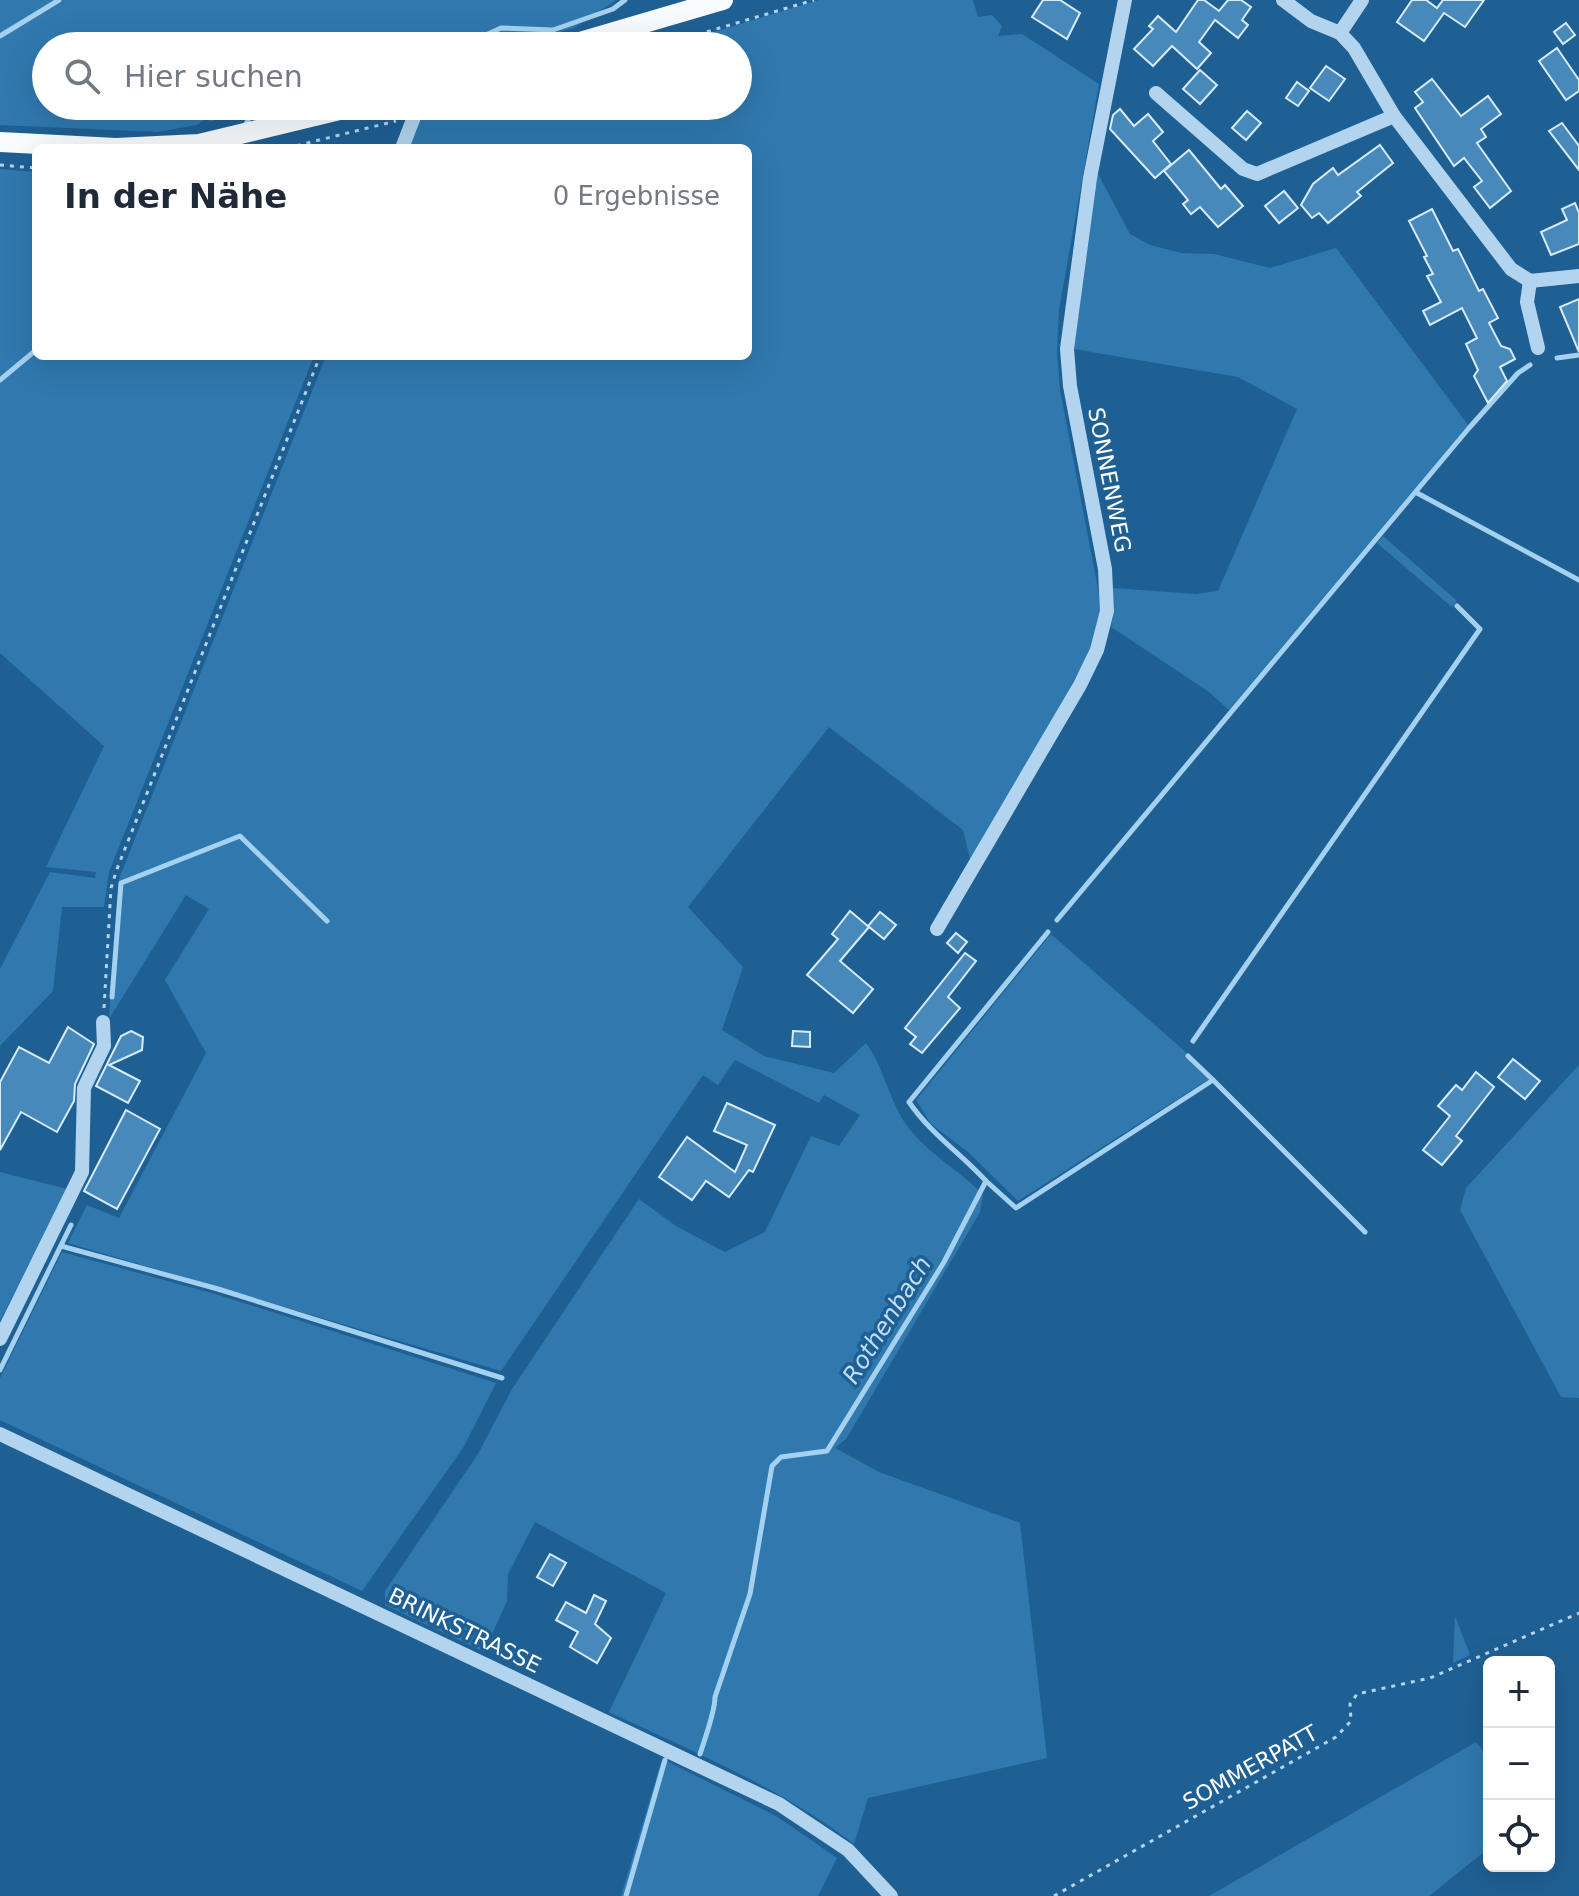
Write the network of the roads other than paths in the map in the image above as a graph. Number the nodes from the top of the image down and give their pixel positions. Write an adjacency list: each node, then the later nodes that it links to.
1 (723, 0): 5 (main road)
2 (1125, 0): 18 (street, SONNENWEG)
3 (1283, 0): 6 (street)
4 (1362, 0): 6 (street)
5 (614, 32)
6 (1340, 33): 8 (street)
7 (1156, 93): 8 (street)
8 (1394, 116): 16 (street)
9 (304, 120): 13 (main road)
10 (411, 120): 14 (street)
11 (0, 142): 12 (main road)
12 (39, 144)
13 (199, 144)
14 (403, 144)
15 (1579, 276): 16 (street)
16 (1530, 281): 17 (street)
17 (1538, 348)
18 (937, 929)
19 (103, 1022): 20 (street)
20 (0, 1339)
21 (0, 1434): 22 (street, BRINKSTRASSE)
22 (891, 1896)

